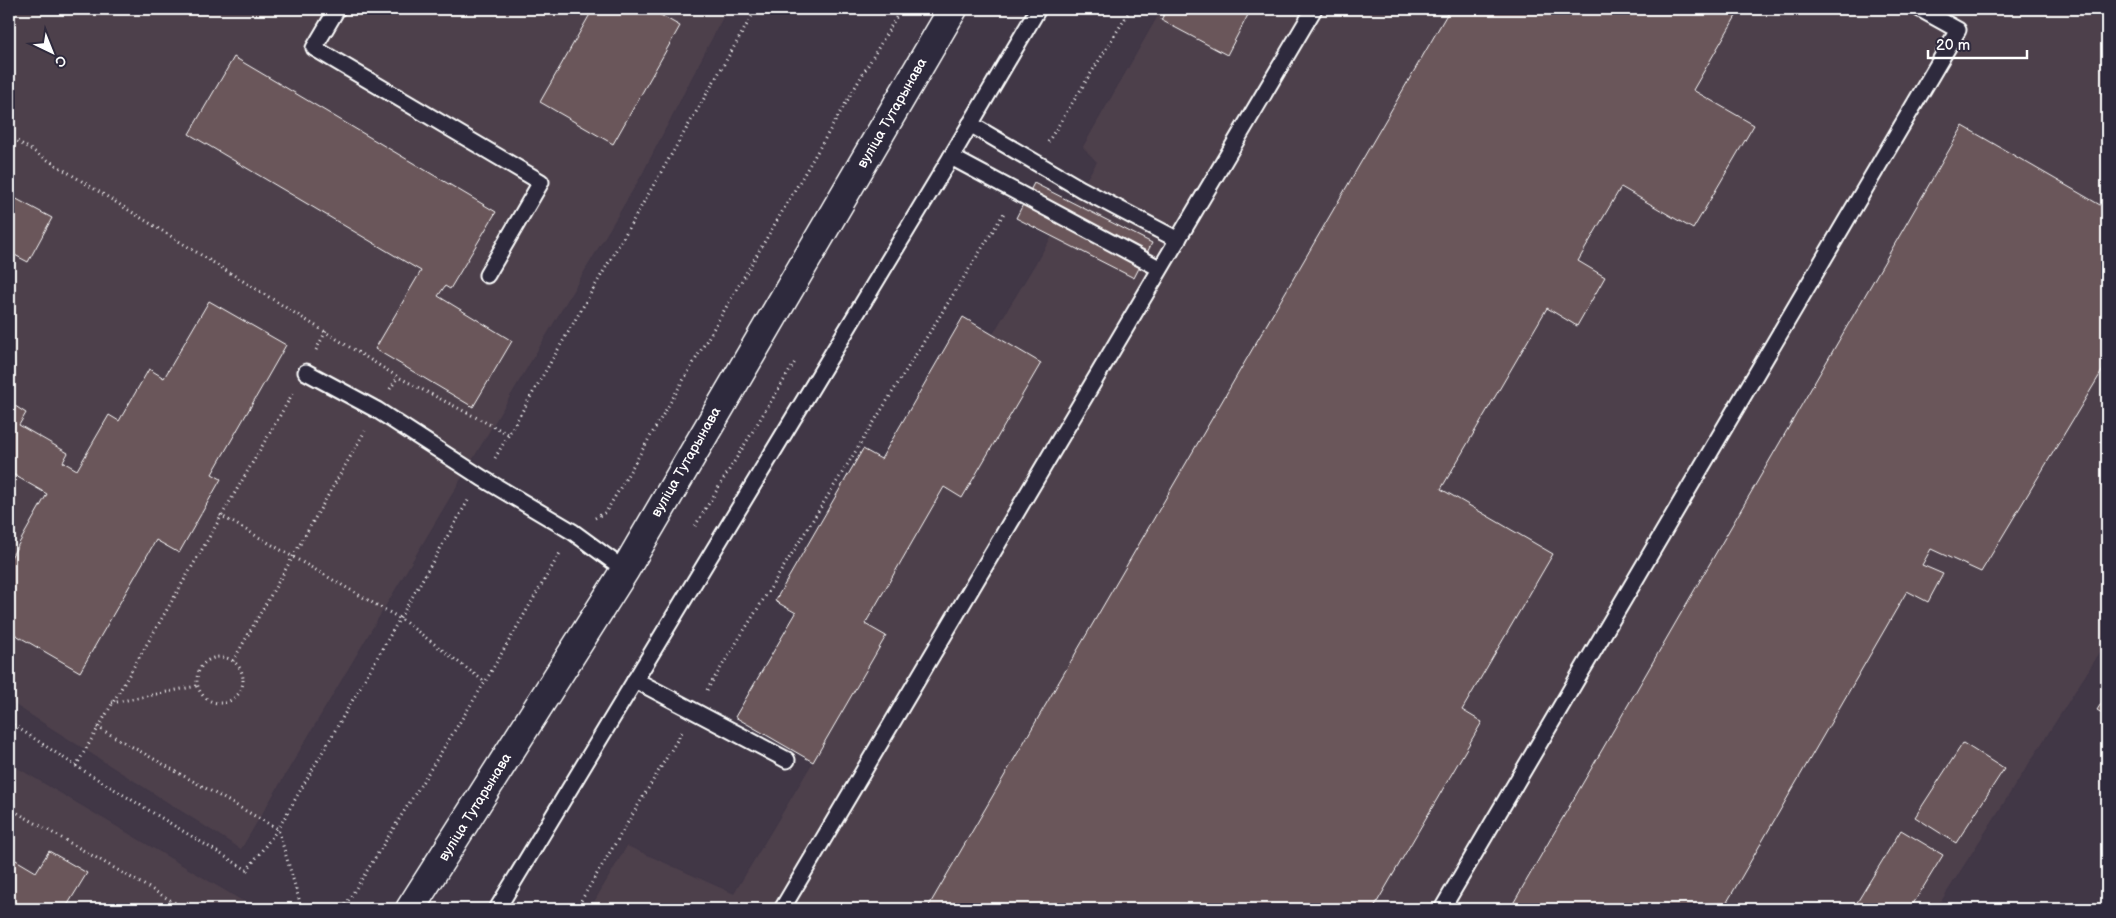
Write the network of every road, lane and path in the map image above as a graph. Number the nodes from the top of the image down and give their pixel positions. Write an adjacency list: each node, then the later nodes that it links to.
1 (337, 9): 16 (lane)
2 (756, 9): 22 (path)
3 (901, 9): 26 (path)
4 (953, 9): 28 (street, вуліца Тутарынава)
5 (1038, 9): 9 (lane)
6 (1131, 9): 12 (path)
7 (1314, 9): 14 (lane)
8 (1920, 9): 49 (lane)
9 (970, 124): 11 (lane); 12 (lane)
10 (9, 136): 17 (path)
11 (951, 157): 13 (lane); 31 (lane)
12 (1036, 162): 14 (lane)
13 (1017, 191): 15 (lane); 35 (path)
14 (1178, 240): 15 (lane)
15 (1159, 268): 48 (lane)
16 (487, 275)
17 (326, 331): 19 (path); 20 (path)
18 (796, 362): 25 (path)
19 (306, 372): 21 (lane); 24 (path)
20 (398, 377): 21 (path); 22 (path)
21 (377, 410): 23 (lane); 27 (path)
22 (510, 435): 23 (path)
23 (482, 478): 26 (lane); 29 (path)
24 (220, 515): 27 (path); 34 (path)
25 (695, 526)
26 (573, 532): 28 (lane); 32 (path)
27 (293, 556): 29 (path); 30 (path)
28 (625, 570): 45 (street, вуліца Тутарынава)
29 (401, 619): 32 (path); 41 (path)
30 (233, 661): 33 (path); 33 (path)
31 (635, 680): 35 (lane); 46 (lane)
32 (485, 682): 44 (path)
33 (197, 686): 34 (path)
34 (112, 703): 37 (path)
35 (694, 711): 38 (lane); 47 (path)
36 (9, 722): 39 (path)
37 (97, 727): 39 (path); 41 (path)
38 (787, 760)
39 (76, 766): 41 (path)
40 (9, 808): 42 (path)
41 (278, 829): 43 (path)
42 (186, 909)
43 (302, 909)
44 (344, 909)
45 (410, 909)
46 (497, 909)
47 (576, 909)
48 (782, 909)
49 (1442, 909)

